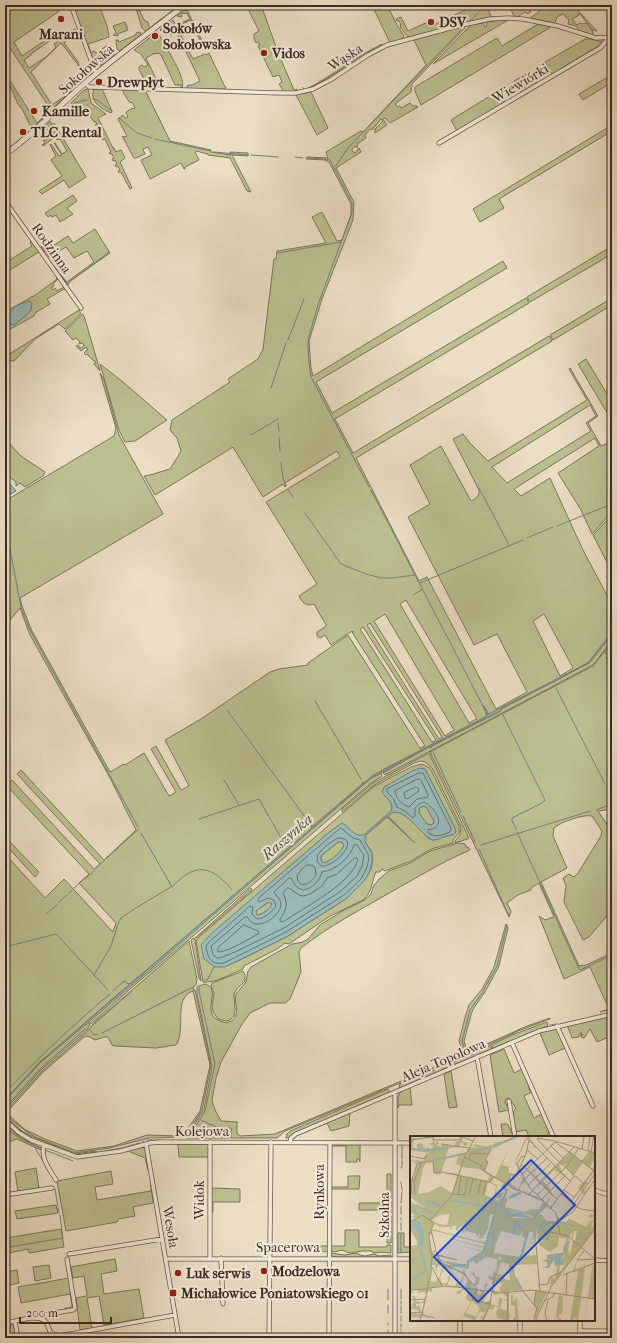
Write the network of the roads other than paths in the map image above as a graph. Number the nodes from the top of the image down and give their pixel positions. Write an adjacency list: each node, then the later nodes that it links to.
1 (71, 5): 5 (street)
2 (185, 5): 5 (street, Sokołowska)
3 (611, 38): 4 (street); 6 (street, Wąska); 7 (street, Wiewiórki)
4 (611, 42)
5 (96, 74): 6 (street, Sokołowska)
6 (85, 83): 8 (street, Sokołowska)
7 (439, 143)
8 (5, 154)
9 (5, 202): 10 (street, Rodzinna)
10 (81, 308)
11 (612, 1015): 12 (street, Aleja Topolowa)
12 (557, 1026): 13 (street, Aleja Topolowa); 17 (street)
13 (512, 1043): 14 (street, Aleja Topolowa); 22 (street)
14 (478, 1057): 15 (street, Aleja Topolowa); 20 (street)
15 (395, 1092): 25 (street, Aleja Topolowa); 28 (street, Szkolna)
16 (509, 1101): 21 (street)
17 (593, 1106)
18 (5, 1120): 31 (street, Kolejowa)
19 (612, 1132): 27 (street)
20 (491, 1136)
21 (515, 1136)
22 (553, 1136)
23 (210, 1142): 24 (street, Kolejowa); 30 (street, Kolejowa); 39 (street, Widok)
24 (271, 1142): 25 (street, Kolejowa); 41 (street)
25 (290, 1142): 26 (street, Kolejowa)
26 (330, 1142): 28 (street, Kolejowa); 42 (street, Rynkowa)
27 (612, 1142)
28 (395, 1143): 29 (street, Kolejowa); 45 (street, Szkolna)
29 (410, 1143)
30 (146, 1144): 31 (street, Kolejowa); 37 (street, Wesoła)
31 (44, 1146): 32 (street)
32 (56, 1180)
33 (52, 1188): 35 (street)
34 (595, 1190): 36 (street)
35 (5, 1195)
36 (612, 1196)
37 (162, 1239): 38 (street); 44 (street, Wesoła)
38 (69, 1254)
39 (210, 1258): 40 (street, Spacerowa); 44 (street, Spacerowa)
40 (221, 1258): 41 (street, Spacerowa); 49 (street)
41 (270, 1258): 42 (street, Spacerowa); 62 (street)
42 (330, 1258): 45 (street, Spacerowa); 63 (street, Rynkowa)
43 (67, 1259): 51 (street)
44 (166, 1259): 50 (street, Wesoła)
45 (395, 1259): 46 (street, Spacerowa); 64 (street, Szkolna)
46 (410, 1259)
47 (595, 1260): 48 (street)
48 (612, 1261)
49 (223, 1304)
50 (175, 1315): 59 (street); 61 (street, Wesoła)
51 (41, 1318): 55 (street); 59 (street)
52 (460, 1321): 65 (street)
53 (520, 1321): 66 (street)
54 (580, 1321): 57 (street)
55 (15, 1322): 56 (street); 60 (street)
56 (5, 1323)
57 (580, 1331): 58 (street); 67 (street)
58 (612, 1331)
59 (52, 1336)
60 (18, 1338)
61 (179, 1338)
62 (269, 1338)
63 (330, 1338)
64 (395, 1338)
65 (460, 1338)
66 (520, 1338)
67 (580, 1338)

